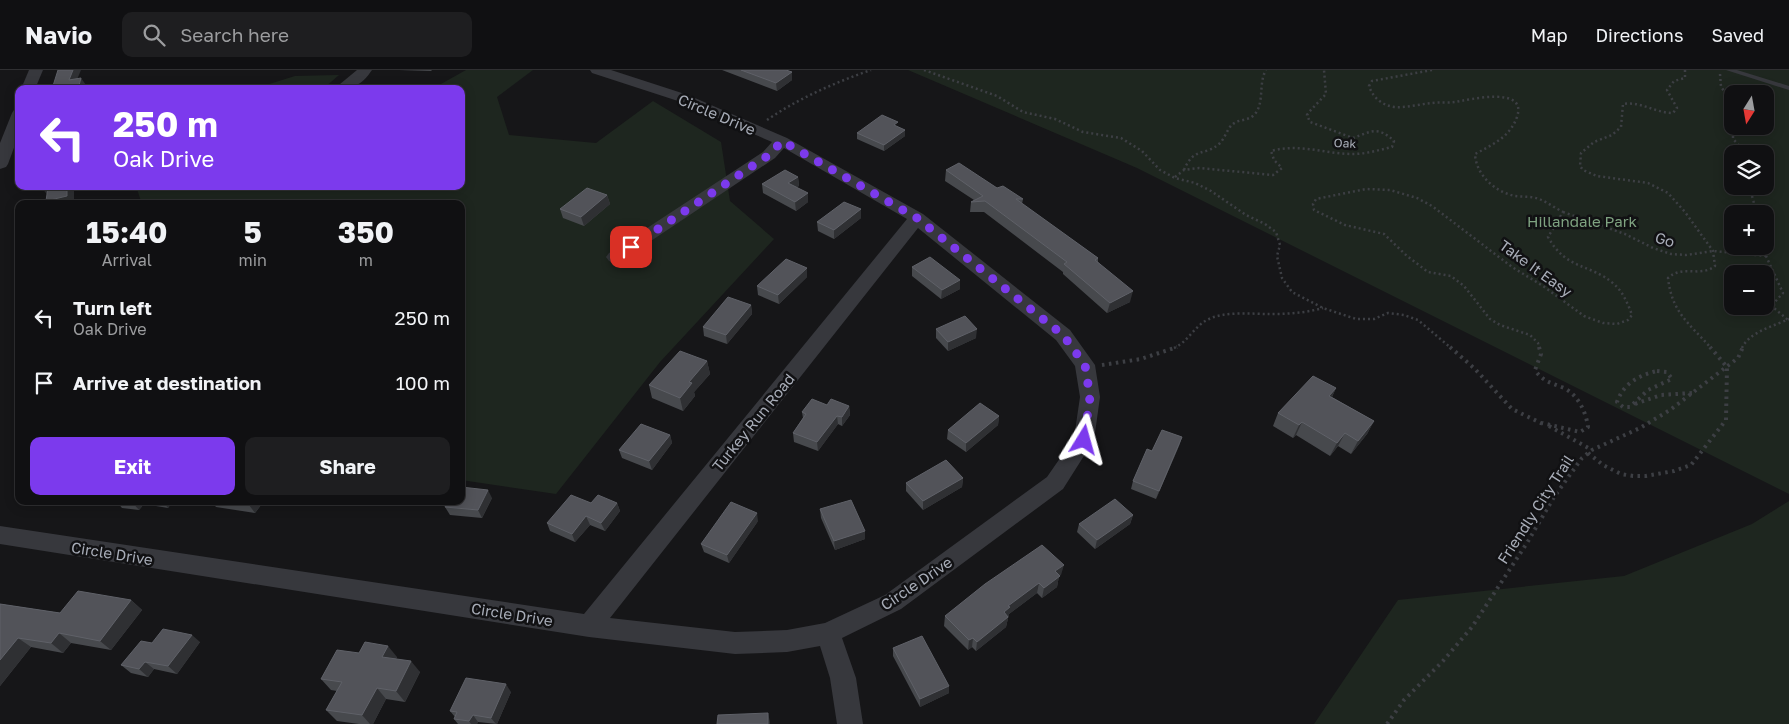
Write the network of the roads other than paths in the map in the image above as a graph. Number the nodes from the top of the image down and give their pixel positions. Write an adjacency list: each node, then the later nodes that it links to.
1 (36, 70): 5 (street)
2 (365, 70): 6 (street)
3 (597, 70): 9 (street, Circle Drive)
4 (1730, 70): 7 (lane)
5 (30, 85)
6 (347, 85)
7 (1789, 88)
8 (11, 123): 10 (street)
9 (782, 141): 11 (street, Circle Drive); 12 (street)
10 (0, 164)
11 (917, 218): 14 (street, Turkey Run Road); 15 (street, Circle Drive)
12 (615, 257)
13 (0, 535): 14 (street, Circle Drive)
14 (588, 626): 15 (street, Circle Drive)
15 (828, 633): 16 (street)
16 (850, 724)

